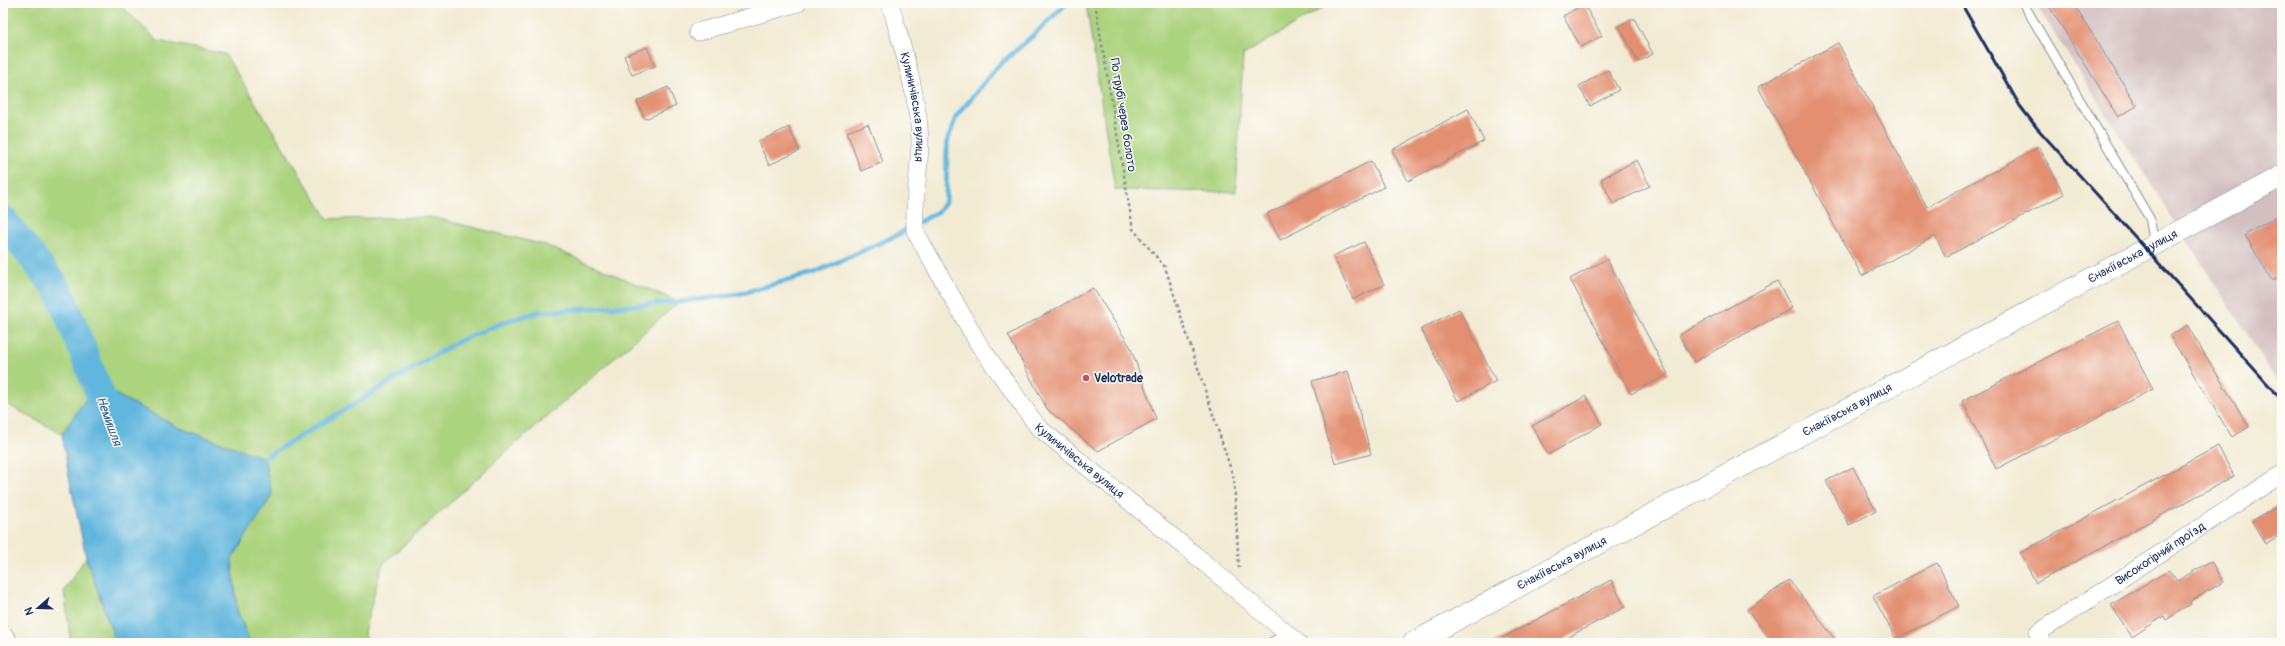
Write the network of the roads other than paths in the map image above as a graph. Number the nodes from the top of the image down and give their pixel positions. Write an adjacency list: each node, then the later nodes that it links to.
1 (798, 3): 4 (street)
2 (890, 3): 9 (street, Кулиничівська вулиця)
3 (2023, 3): 6 (lane)
4 (698, 32)
5 (2282, 176): 6 (street, Єнакіївська вулиця)
6 (2154, 243): 13 (street, Єнакіївська вулиця)
7 (2282, 474): 10 (street, Високогірний проїзд)
8 (3, 633): 11 (street)
9 (1292, 638): 12 (lane)
10 (2041, 638)
11 (10, 643)
12 (1270, 643)
13 (1413, 643)

